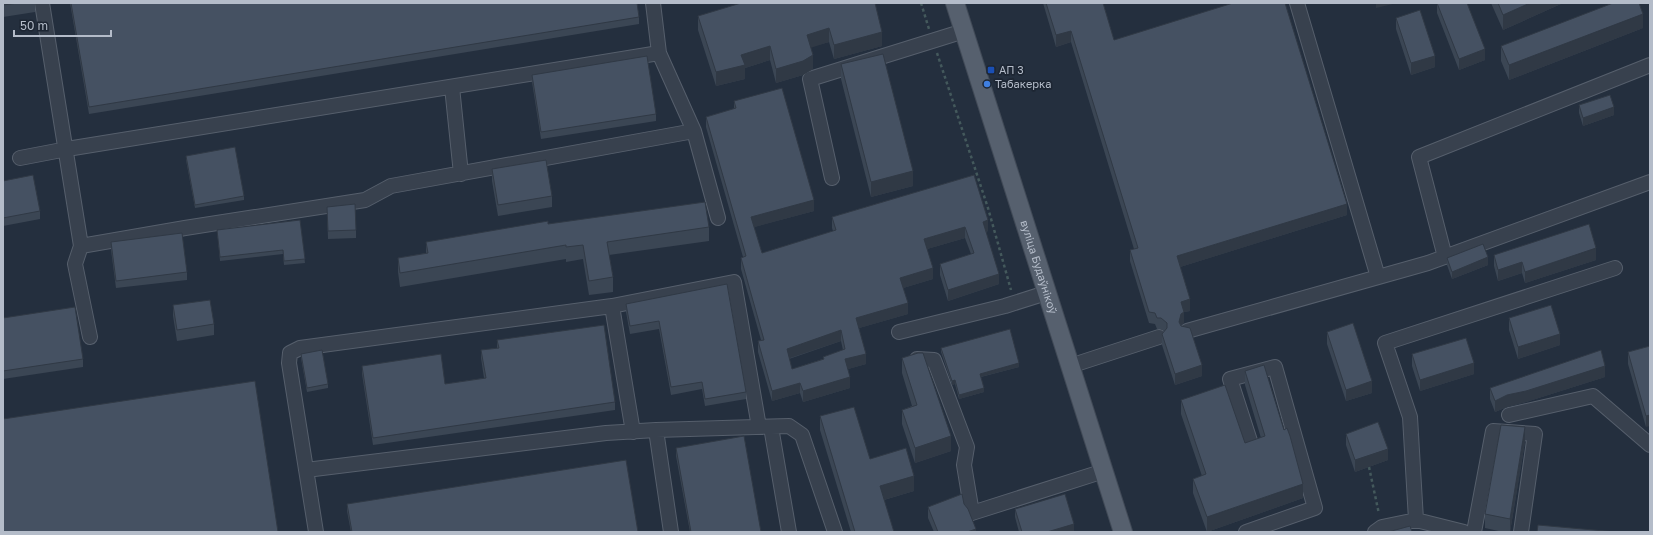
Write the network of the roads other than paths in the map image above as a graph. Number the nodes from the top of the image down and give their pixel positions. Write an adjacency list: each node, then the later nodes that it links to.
1 (42, 3): 10 (lane)
2 (653, 3): 6 (lane)
3 (955, 3): 5 (main road, вуліца Будаўнікоў)
4 (1297, 3): 19 (lane)
5 (964, 32): 13 (lane); 20 (main road, вуліца Будаўнікоў)
6 (659, 53): 8 (lane); 9 (lane)
7 (1650, 65): 17 (lane)
8 (452, 87): 10 (lane); 12 (lane)
9 (694, 131): 12 (lane); 15 (lane)
10 (67, 149): 11 (lane); 16 (lane)
11 (20, 158)
12 (461, 174): 16 (lane)
13 (832, 178)
14 (1650, 182): 17 (lane)
15 (718, 218)
16 (81, 246): 24 (lane)
17 (1445, 257): 19 (lane)
18 (1615, 268): 36 (lane)
19 (1378, 277): 22 (lane)
20 (1046, 293): 23 (lane); 27 (main road, вуліца Будаўнікоў)
21 (612, 306): 29 (lane); 31 (lane); 34 (lane)
22 (1187, 331)
23 (899, 332)
24 (90, 337)
25 (1159, 338): 27 (lane)
26 (917, 359): 35 (lane)
27 (1070, 366): 35 (main road, вуліца Будаўнікоў)
28 (1509, 415): 33 (lane)
29 (765, 427): 30 (lane); 41 (lane); 42 (lane)
30 (656, 430): 31 (lane); 40 (lane)
31 (633, 432): 34 (lane)
32 (1251, 444): 43 (lane)
33 (1650, 445)
34 (306, 470): 39 (lane)
35 (1104, 472): 38 (main road, вуліца Будаўнікоў)
36 (1416, 520): 37 (lane); 44 (lane)
37 (1378, 529)
38 (1121, 531)
39 (316, 532)
40 (671, 532)
41 (789, 532)
42 (835, 532)
43 (1246, 532)
44 (1464, 532)
45 (1474, 532): 46 (lane)
46 (1521, 532)

